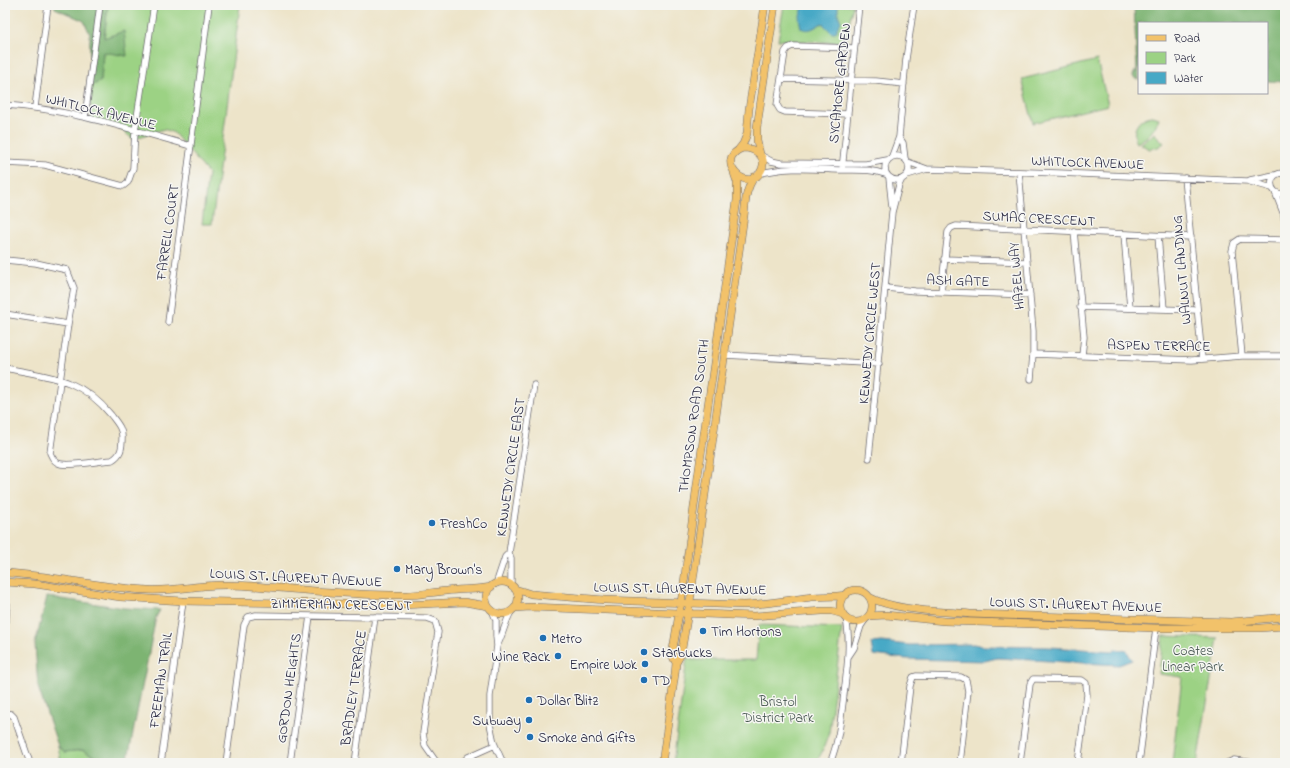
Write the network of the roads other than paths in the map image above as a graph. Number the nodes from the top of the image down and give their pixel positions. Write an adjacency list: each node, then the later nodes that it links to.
1 (48, 5): 14 (street)
2 (100, 5): 16 (street)
3 (154, 5): 17 (street)
4 (209, 5): 19 (street, FARRELL COURT)
5 (765, 5): 20 (main road)
6 (775, 5): 21 (main road)
7 (859, 5): 9 (street, SYCAMORE GARDEN)
8 (914, 5): 12 (street)
9 (854, 48): 10 (street); 11 (street, SYCAMORE GARDEN)
10 (781, 79): 11 (street); 15 (street)
11 (851, 81): 12 (street); 15 (street, SYCAMORE GARDEN)
12 (904, 84): 18 (street)
13 (5, 105): 14 (street, WHITLOCK AVENUE)
14 (35, 107): 16 (street, WHITLOCK AVENUE)
15 (848, 114): 25 (street, SYCAMORE GARDEN)
16 (85, 117): 17 (street, WHITLOCK AVENUE)
17 (135, 131): 19 (street, WHITLOCK AVENUE); 24 (street)
18 (899, 137): 22 (street); 23 (street)
19 (191, 146): 59 (street, FARRELL COURT)
20 (739, 149): 21 (main road); 29 (main road)
21 (761, 155): 25 (street); 30 (main road)
22 (889, 158): 23 (street); 25 (street); 31 (street)
23 (906, 161): 26 (street, WHITLOCK AVENUE); 33 (street)
24 (5, 163)
25 (843, 167): 30 (street); 31 (street)
26 (927, 170): 27 (street, WHITLOCK AVENUE); 33 (street, WHITLOCK AVENUE)
27 (1019, 172): 34 (street, WHITLOCK AVENUE); 41 (street, HAZEL WAY)
28 (1285, 172): 32 (street, WHITLOCK AVENUE)
29 (734, 173): 30 (main road); 82 (main road, THOMPSON ROAD SOUTH)
30 (756, 176): 62 (main road, THOMPSON ROAD SOUTH)
31 (887, 176): 33 (street); 39 (street, KENNEDY CIRCLE WEST)
32 (1274, 176): 35 (street, WHITLOCK AVENUE); 36 (street)
33 (904, 177): 39 (street, KENNEDY CIRCLE WEST)
34 (1185, 178): 35 (street, WHITLOCK AVENUE); 46 (street, WALNUT LANDING)
35 (1247, 181): 36 (street, WHITLOCK AVENUE)
36 (1274, 190): 37 (street, WHITLOCK AVENUE); 40 (street)
37 (1285, 194)
38 (1285, 205): 40 (street)
39 (892, 212): 51 (street, KENNEDY CIRCLE WEST)
40 (1284, 215): 42 (street)
41 (1024, 228): 43 (street, SUMAC CRESCENT); 48 (street, SUMAC CRESCENT); 50 (street, HAZEL WAY)
42 (1285, 228)
43 (1074, 231): 44 (street, SUMAC CRESCENT); 54 (street)
44 (1124, 234): 45 (street, SUMAC CRESCENT); 55 (street)
45 (1158, 236): 46 (street, SUMAC CRESCENT); 56 (street)
46 (1191, 237): 57 (street, WALNUT LANDING)
47 (1285, 240): 64 (street)
48 (944, 259): 50 (street); 52 (street, SUMAC CRESCENT)
49 (5, 260): 60 (street)
50 (1027, 262): 53 (street, HAZEL WAY)
51 (886, 288): 52 (street, ASH GATE); 67 (street, KENNEDY CIRCLE WEST)
52 (941, 292): 53 (street, ASH GATE)
53 (1030, 295): 61 (street, HAZEL WAY)
54 (1080, 307): 55 (street); 63 (street)
55 (1130, 308): 56 (street)
56 (1164, 309): 57 (street)
57 (1197, 310): 66 (street, WALNUT LANDING)
58 (5, 314): 60 (street)
59 (168, 322)
60 (68, 324): 70 (street)
61 (1033, 354): 63 (street, ASPEN TERRACE); 69 (street, HAZEL WAY)
62 (725, 355): 67 (street); 83 (main road, THOMPSON ROAD SOUTH)
63 (1082, 355): 66 (street, ASPEN TERRACE)
64 (1242, 356): 65 (street, ASPEN TERRACE); 66 (street, ASPEN TERRACE)
65 (1285, 356)
66 (1202, 359)
67 (878, 364): 72 (street, KENNEDY CIRCLE WEST)
68 (5, 368): 70 (street)
69 (1031, 378)
70 (60, 379): 70 (street)
71 (534, 386): 73 (street, KENNEDY CIRCLE EAST)
72 (869, 458)
73 (509, 553): 76 (street, KENNEDY CIRCLE EAST); 77 (street, KENNEDY CIRCLE EAST)
74 (5, 573): 76 (main road, LOUIS ST. LAURENT AVENUE)
75 (5, 582): 81 (main road, LOUIS ST. LAURENT AVENUE)
76 (494, 586): 77 (main road); 84 (main road)
77 (513, 587): 82 (main road, LOUIS ST. LAURENT AVENUE); 85 (main road)
78 (846, 595): 79 (main road); 83 (main road, LOUIS ST. LAURENT AVENUE); 89 (main road)
79 (869, 597): 91 (main road, LOUIS ST. LAURENT AVENUE); 92 (main road)
80 (5, 598): 95 (street)
81 (184, 601): 84 (main road, LOUIS ST. LAURENT AVENUE); 102 (street, FREEMAN TRAIL)
82 (681, 602): 83 (main road, LOUIS ST. LAURENT AVENUE); 86 (main road, THOMPSON ROAD SOUTH)
83 (690, 602): 87 (main road, THOMPSON ROAD SOUTH)
84 (490, 608): 85 (main road); 96 (street)
85 (513, 610): 86 (main road, LOUIS ST. LAURENT AVENUE); 96 (street)
86 (679, 613): 87 (main road, LOUIS ST. LAURENT AVENUE); 98 (main road, THOMPSON ROAD SOUTH)
87 (688, 614): 89 (main road, LOUIS ST. LAURENT AVENUE); 98 (main road, THOMPSON ROAD SOUTH)
88 (310, 616): 90 (street, ZIMMERMAN CRESCENT); 103 (street, ZIMMERMAN CRESCENT); 104 (street, GORDON HEIGHTS)
89 (844, 616): 92 (main road); 97 (street)
90 (375, 617): 105 (street, BRADLEY TERRACE); 106 (street, ZIMMERMAN CRESCENT)
91 (1285, 617)
92 (867, 618): 94 (main road, LOUIS ST. LAURENT AVENUE); 97 (street)
93 (1285, 626): 94 (main road, LOUIS ST. LAURENT AVENUE)
94 (1156, 628): 115 (street)
95 (5, 630)
96 (497, 646): 100 (street)
97 (848, 657): 110 (street)
98 (676, 663): 109 (main road, THOMPSON ROAD SOUTH)
99 (5, 713): 101 (street)
100 (495, 746): 107 (street); 108 (street)
101 (30, 763)
102 (161, 763)
103 (226, 763)
104 (290, 763)
105 (355, 763)
106 (437, 763)
107 (462, 763)
108 (503, 763)
109 (662, 763)
110 (830, 763)
111 (901, 763): 112 (street)
112 (960, 763)
113 (1020, 763): 114 (street)
114 (1078, 763)
115 (1139, 763)
116 (1227, 763): 117 (street)
117 (1254, 763)

